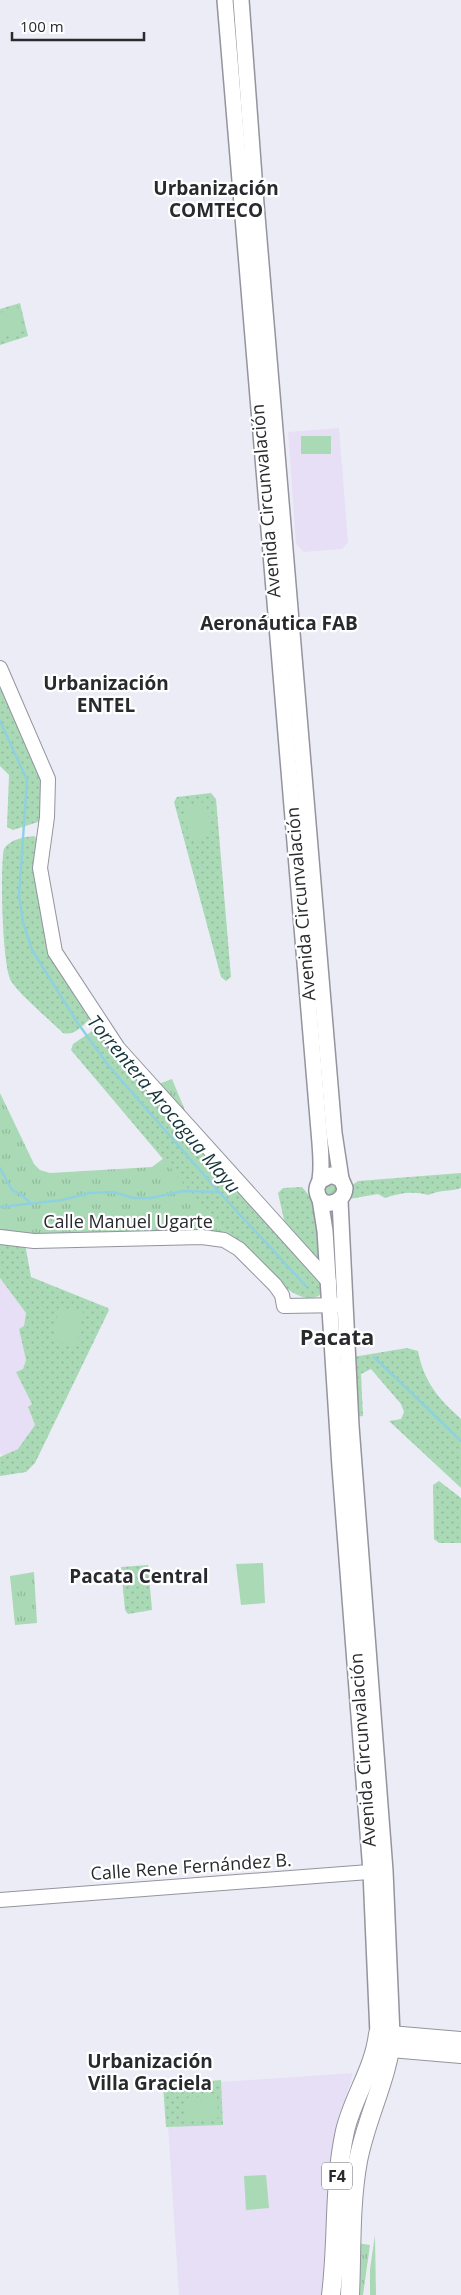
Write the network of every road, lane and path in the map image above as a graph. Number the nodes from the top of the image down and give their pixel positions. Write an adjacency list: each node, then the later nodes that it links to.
1 (225, 0): 5 (main road, Avenida Circunvalación)
2 (241, 0): 4 (main road, Avenida Circunvalación)
3 (0, 668): 9 (street)
4 (341, 1179): 5 (main road); 7 (main road)
5 (320, 1181): 6 (main road)
6 (320, 1199): 7 (main road); 9 (main road, Avenida Circunvalación)
7 (340, 1200): 10 (main road, Avenida Circunvalación)
8 (0, 1237): 10 (street, Calle Manuel Ugarte)
9 (329, 1282): 10 (main road, Avenida Circunvalación)
10 (337, 1305): 11 (main road, Avenida Circunvalación)
11 (378, 1871): 12 (street, Calle Rene Fernández B.); 13 (main road, Avenida Circunvalación)
12 (0, 1900)
13 (384, 2041): 14 (highway); 15 (highway); 16 (highway, Avenida Circunvalación / F4); 17 (highway, Avenida Circunvalación / F4)
14 (461, 2041)
15 (461, 2054)
16 (331, 2295)
17 (350, 2295)

